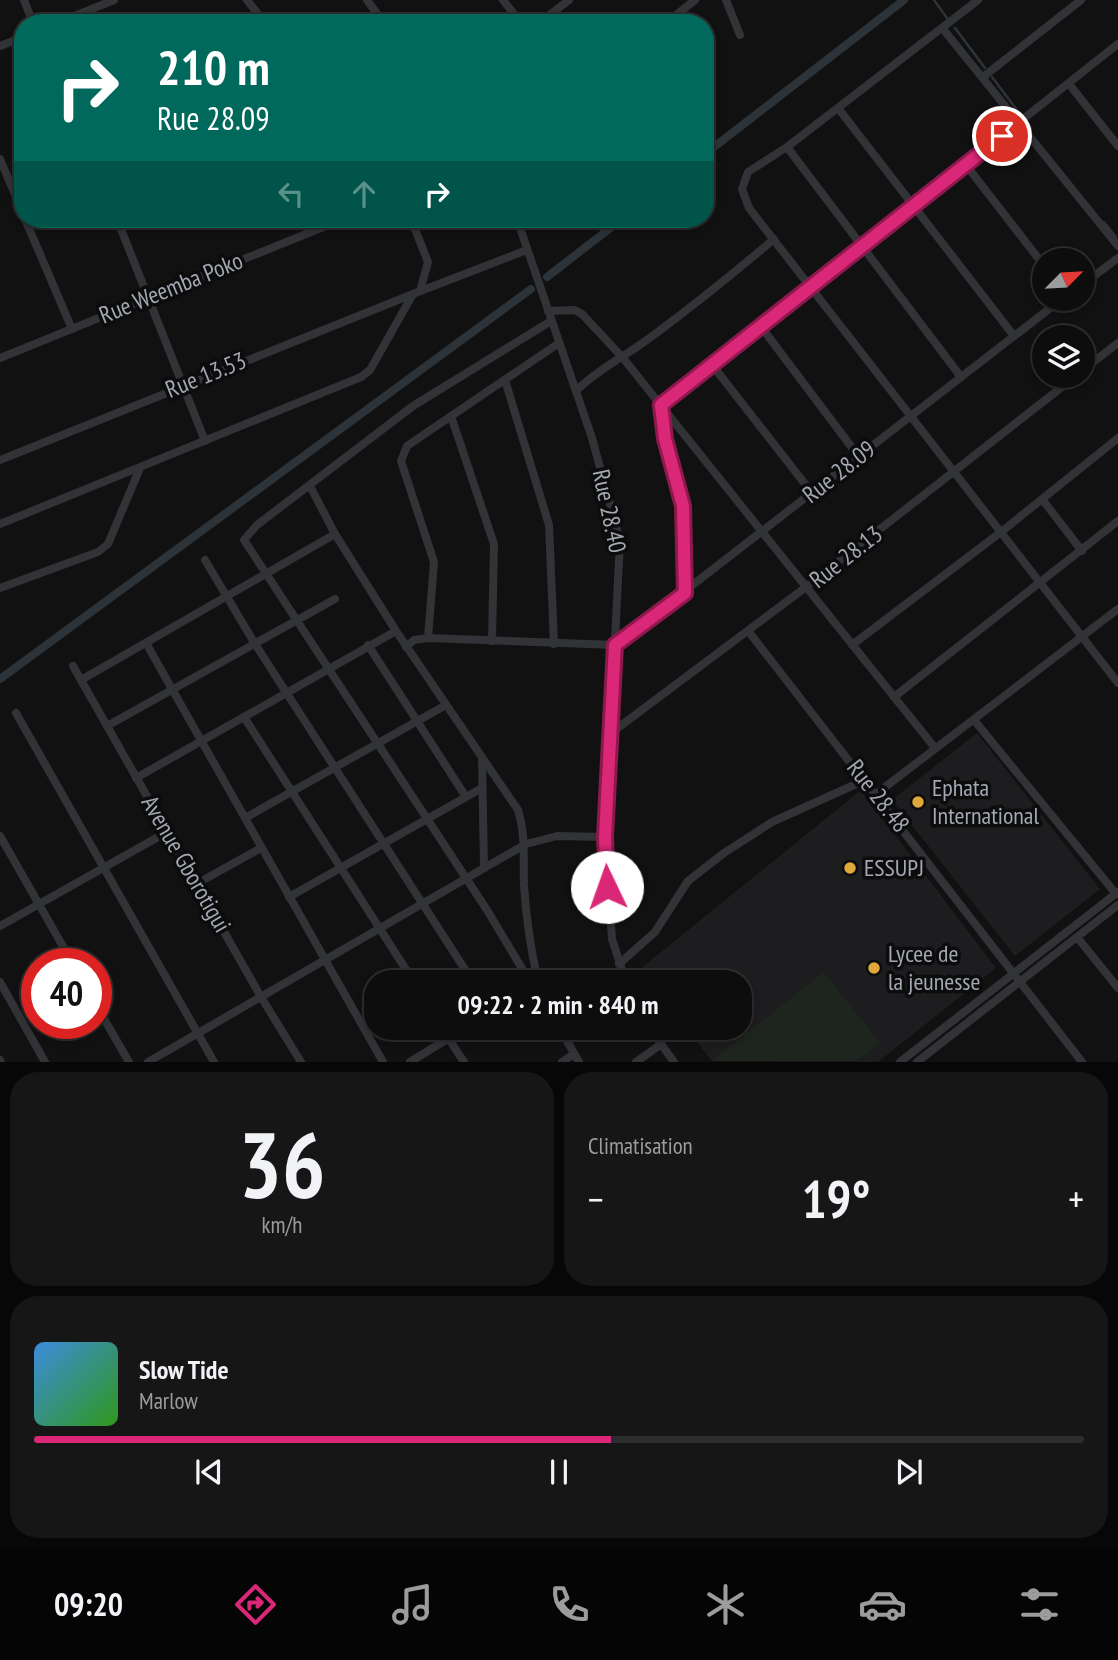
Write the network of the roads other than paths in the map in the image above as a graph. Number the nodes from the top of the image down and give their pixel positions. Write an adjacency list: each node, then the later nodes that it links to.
1 (114, 0): 10 (street)
2 (247, 0): 11 (street)
3 (366, 0): 12 (street)
4 (503, 0): 13 (street)
5 (569, 0): 14 (street)
6 (695, 0): 15 (street)
7 (726, 0): 17 (street)
8 (978, 0): 16 (street)
9 (1081, 0): 19 (street)
10 (79, 14)
11 (258, 14)
12 (377, 14)
13 (514, 14)
14 (551, 14)
15 (677, 14)
16 (943, 29): 19 (street); 21 (street)
17 (740, 35)
18 (1118, 44): 20 (street)
19 (983, 77): 22 (street)
20 (1069, 84): 22 (street); 23 (street)
21 (838, 108): 24 (street); 28 (street)
22 (1020, 121): 26 (street); 36 (street)
23 (1118, 146)
24 (786, 147): 34 (street); 35 (street)
25 (0, 159): 27 (street)
26 (966, 165): 28 (street); 38 (street)
27 (14, 192)
28 (914, 205): 35 (street); 49 (street)
29 (29, 228): 48 (street)
30 (121, 228): 43 (street)
31 (320, 228): 43 (street, Rue Weemba Poko)
32 (415, 228): 42 (street)
33 (520, 228): 37 (street, Rue 28.40)
34 (774, 239): 41 (street); 53 (street)
35 (863, 246): 41 (street); 56 (street)
36 (1118, 246)
37 (527, 250): 42 (street, Rue 13.53); 44 (street, Rue 28.40)
38 (1032, 250)
39 (1118, 258): 40 (street)
40 (1096, 274)
41 (810, 287): 47 (street); 63 (street)
42 (417, 292): 58 (street, Rue 13.53); 65 (street)
43 (148, 297): 48 (street, Rue Weemba Poko); 58 (street)
44 (548, 311): 46 (street, Rue 28.40); 53 (street)
45 (1045, 312): 49 (street, Rue 28.09)
46 (551, 321): 50 (street, Rue 28.40); 70 (street)
47 (762, 328): 55 (street); 66 (street)
48 (72, 329): 52 (street, Rue Weemba Poko)
49 (1014, 336): 56 (street, Rue 28.09)
50 (559, 343): 57 (street); 60 (street, Rue 28.40)
51 (1116, 348): 54 (street)
52 (0, 358)
53 (623, 358): 60 (street); 61 (street)
54 (1095, 362)
55 (713, 366): 61 (street); 71 (street)
56 (961, 377): 63 (street, Rue 28.09)
57 (505, 380): 62 (street); 96 (street)
58 (183, 384): 65 (street); 67 (street, Rue 13.53)
59 (1061, 388): 69 (street, Rue 28.13)
60 (576, 391): 98 (street, Rue 28.40)
61 (661, 405): 75 (street); 84 (street)
62 (451, 416): 92 (street); 93 (street)
63 (910, 418): 66 (street, Rue 28.09); 69 (street)
64 (1118, 438): 72 (street)
65 (205, 441): 68 (street)
66 (859, 457): 71 (street, Rue 28.09)
67 (0, 460)
68 (140, 468): 74 (street); 83 (street)
69 (954, 474): 76 (street); 82 (street, Rue 28.13)
70 (310, 486): 77 (street); 80 (street)
71 (812, 493): 75 (street, Rue 28.09)
72 (1042, 499): 76 (street); 78 (street)
73 (1118, 521): 78 (street)
74 (0, 524)
75 (762, 532): 82 (street); 84 (street, Rue 28.09)
76 (1001, 532): 81 (street); 99 (street)
77 (335, 534): 80 (street); 89 (street)
78 (1082, 551): 81 (street)
79 (205, 560): 85 (street)
80 (265, 572): 85 (street); 88 (street)
81 (1041, 583): 91 (street); 107 (street)
82 (806, 587): 90 (street, Rue 28.13); 99 (street)
83 (0, 588)
84 (685, 593): 98 (street, Rue 28.09)
85 (225, 596): 94 (street); 95 (street)
86 (335, 599): 88 (street)
87 (1118, 609): 91 (street)
88 (296, 621): 95 (street); 102 (street)
89 (396, 631): 97 (street); 100 (street)
90 (749, 632): 114 (street, Rue 28.13); 121 (street, Rue 28.48)
91 (1082, 635): 104 (street); 111 (street)
92 (428, 638): 93 (street); 100 (street)
93 (492, 641): 96 (street)
94 (146, 643): 103 (street); 105 (street)
95 (255, 644): 105 (street); 106 (street)
96 (554, 644): 98 (street)
97 (368, 645): 102 (street); 112 (street)
98 (615, 645): 114 (street, Rue 28.40)
99 (852, 645): 107 (street)
100 (406, 647): 108 (street)
101 (73, 666): 103 (street, Avenue Gborotigui)
102 (327, 669): 106 (street); 116 (street)
103 (81, 680): 113 (street, Avenue Gborotigui)
104 (1118, 683)
105 (172, 690): 113 (street); 115 (street)
106 (287, 694): 110 (street); 119 (street)
107 (894, 698): 117 (street)
108 (446, 705): 112 (street); 118 (street)
109 (16, 713): 134 (street)
110 (244, 717): 115 (street); 123 (street)
111 (974, 720): 117 (street); 139 (street)
112 (419, 721): 116 (street); 125 (street)
113 (107, 726): 120 (street, Avenue Gborotigui)
114 (611, 733): 130 (street, Rue 28.40)
115 (201, 741): 120 (street); 126 (street)
116 (377, 744): 119 (street); 127 (street)
117 (935, 748): 124 (street)
118 (482, 757): 122 (street); 132 (street)
119 (334, 768): 123 (street); 131 (street)
120 (136, 778): 128 (street, Avenue Gborotigui)
121 (866, 780): 124 (street, Rue 28.48); 149 (street)
122 (482, 788): 125 (street); 136 (street)
123 (293, 792): 126 (street); 135 (street)
124 (876, 794): 155 (street, Rue 28.48)
125 (466, 797): 127 (street)
126 (245, 818): 133 (street)
127 (425, 819): 131 (street); 137 (street)
128 (167, 832): 134 (street); 138 (street, Avenue Gborotigui)
129 (0, 836): 142 (street)
130 (605, 837): 132 (street); 149 (street, Rue 28.40)
131 (384, 842): 135 (street); 141 (street)
132 (526, 844): 136 (street); 153 (street)
133 (261, 848): 138 (street); 140 (street)
134 (104, 867): 142 (street); 161 (street)
135 (341, 867): 140 (street); 145 (street)
136 (484, 868): 137 (street)
137 (465, 878): 141 (street); 152 (street)
138 (198, 883): 159 (street, Avenue Gborotigui)
139 (1117, 893): 155 (street)
140 (289, 897): 148 (street)
141 (422, 903): 145 (street); 151 (street)
142 (38, 905): 144 (street); 147 (street)
143 (1118, 905): 146 (street)
144 (0, 926)
145 (381, 928): 148 (street); 150 (street)
146 (1077, 937): 157 (street); 158 (street)
147 (64, 948)
148 (324, 960): 159 (street); 173 (street)
149 (619, 964): 154 (street, Rue 28.40)
150 (407, 970)
151 (464, 970)
152 (523, 970)
153 (536, 970)
154 (621, 970)
155 (1012, 975): 157 (street, Rue 28.48); 179 (street)
156 (0, 982): 168 (street)
157 (1018, 983): 180 (street); 181 (street, Rue 28.48)
158 (1118, 988)
159 (261, 997): 161 (street); 172 (street, Avenue Gborotigui)
160 (112, 1033): 169 (street)
161 (196, 1034): 170 (street); 171 (street)
162 (446, 1040): 174 (street)
163 (449, 1040): 175 (street)
164 (566, 1040): 167 (street)
165 (657, 1040): 166 (street)
166 (660, 1045): 177 (street); 178 (street)
167 (576, 1058): 176 (street)
168 (46, 1062)
169 (129, 1062)
170 (148, 1062)
171 (214, 1062)
172 (301, 1062)
173 (383, 1062)
174 (410, 1062)
175 (464, 1062)
176 (562, 1062)
177 (636, 1062)
178 (674, 1062)
179 (900, 1062)
180 (917, 1062)
181 (1082, 1062)

